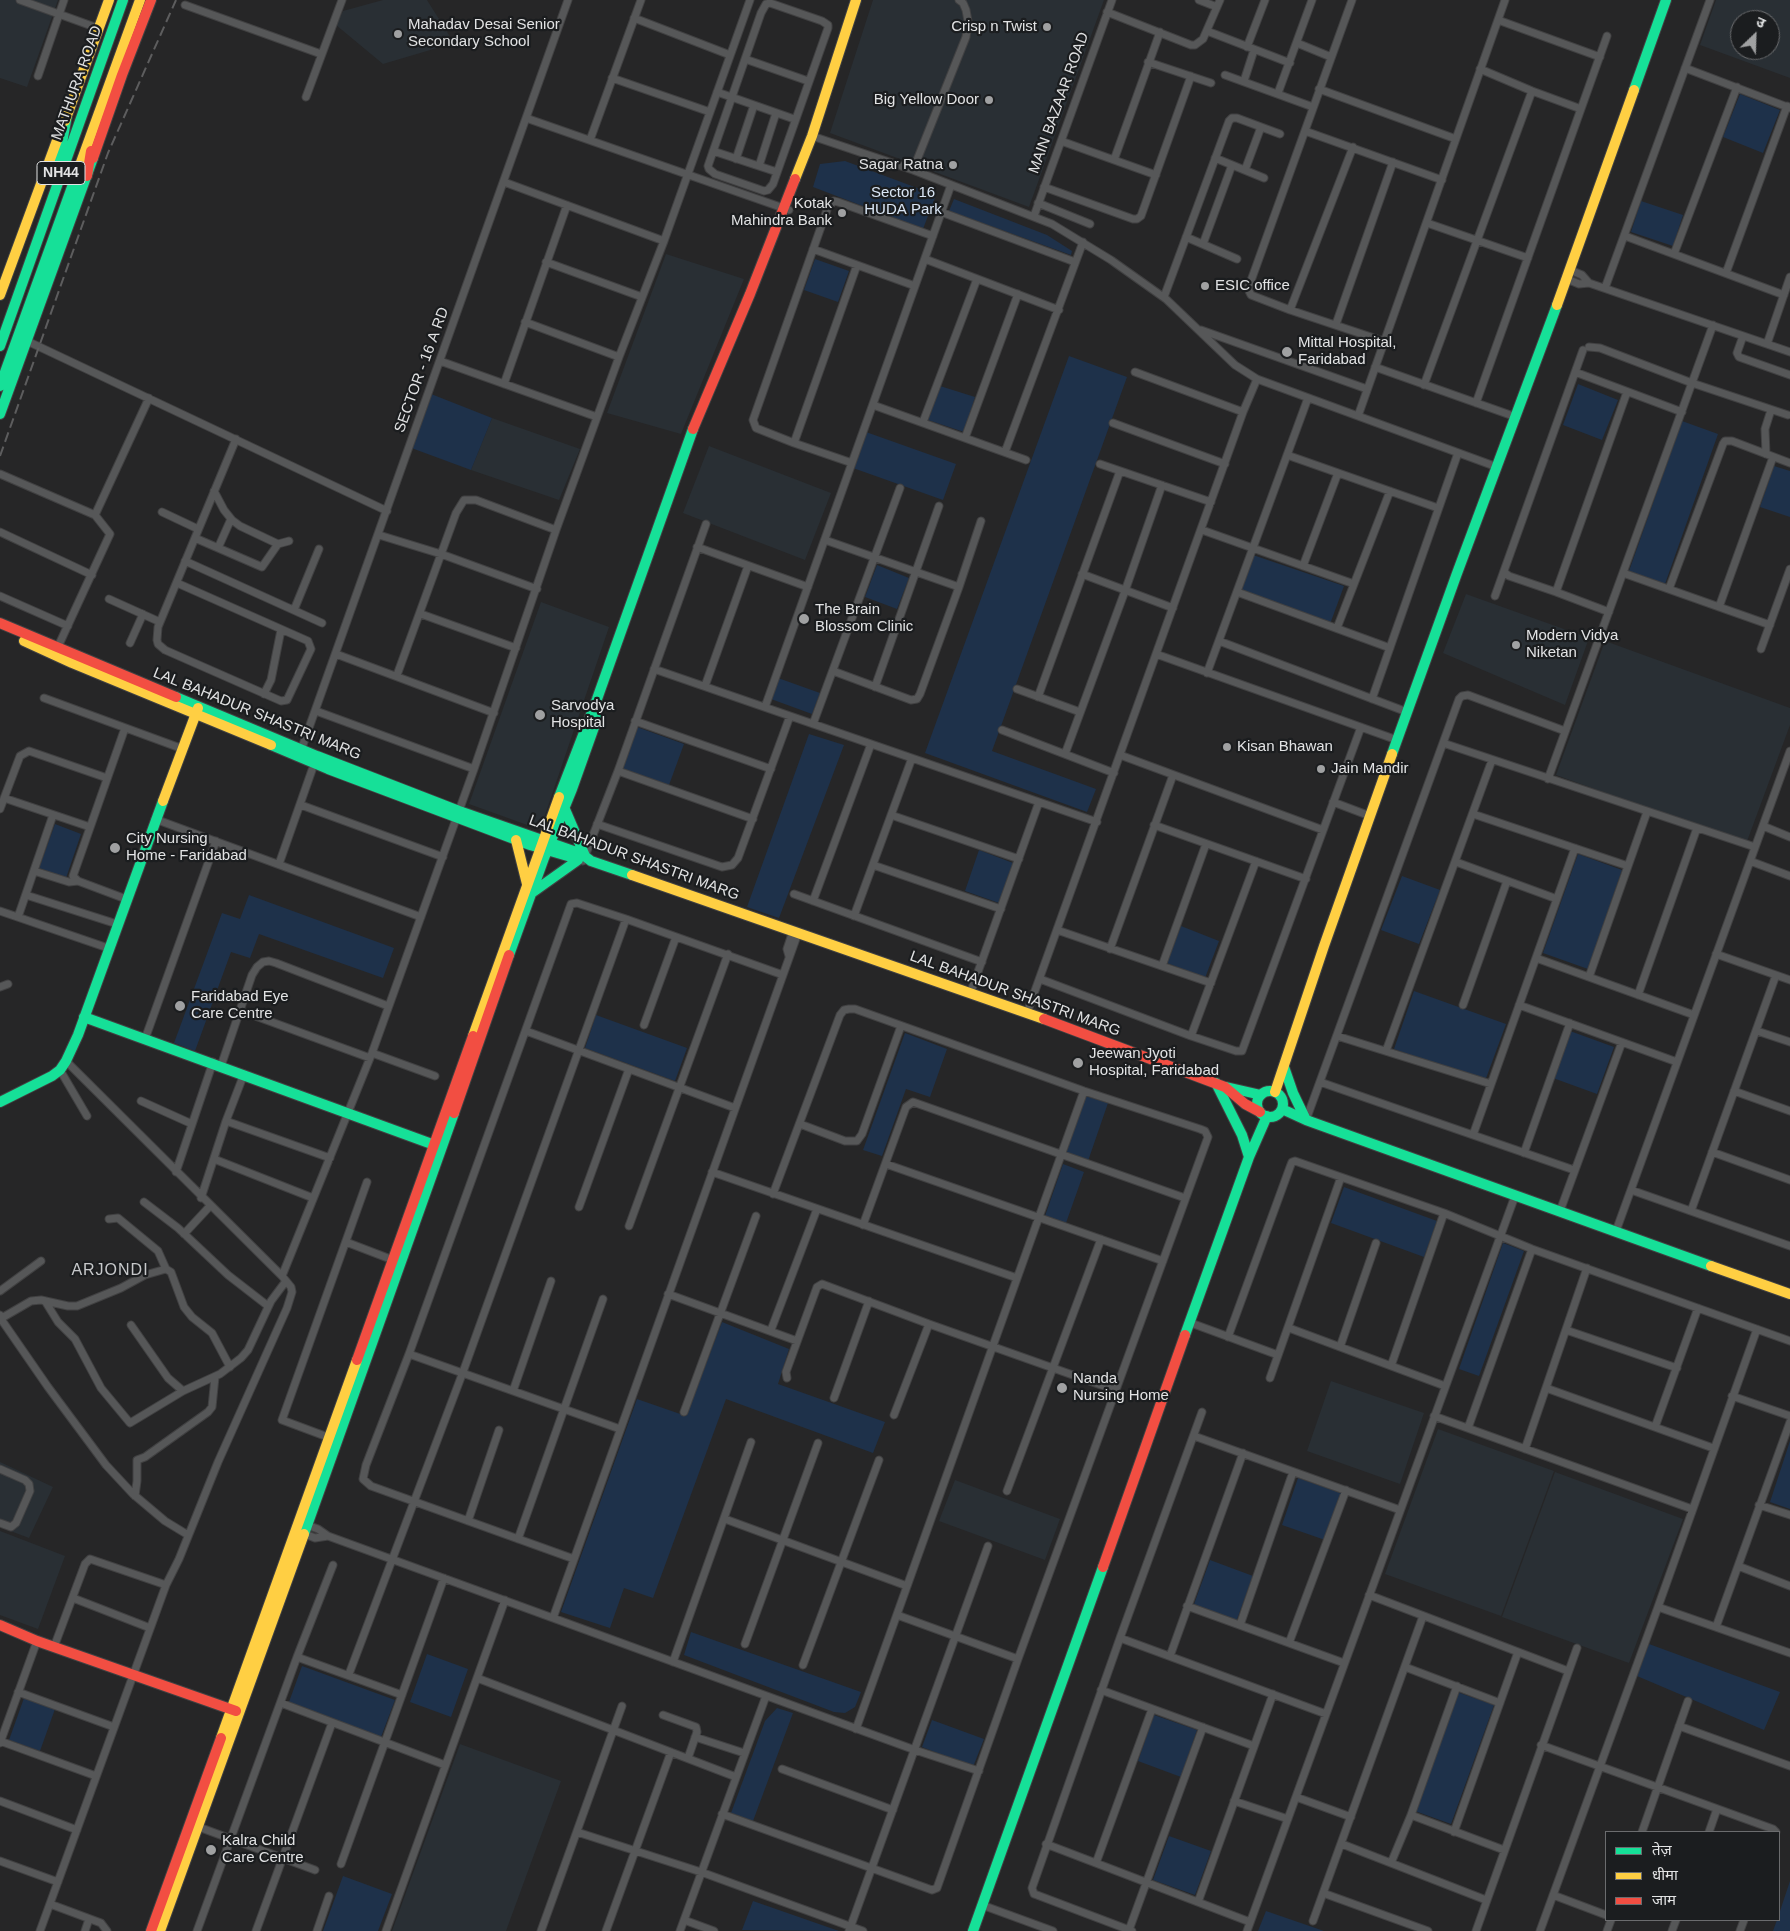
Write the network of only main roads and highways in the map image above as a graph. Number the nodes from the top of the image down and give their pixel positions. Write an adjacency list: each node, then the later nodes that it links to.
1 (109, 0): 9 (main road)
2 (123, 0): 12 (main road, MATHURA ROAD / NH44)
3 (140, 0): 8 (main road, NH44)
4 (151, 0): 11 (main road)
5 (856, 0): 10 (main road)
6 (862, 0): 10 (main road)
7 (1666, 0): 29 (main road)
8 (99, 114): 11 (main road); 16 (main road, MATHURA ROAD / NH44)
9 (67, 116): 12 (main road); 14 (main road)
10 (814, 138): 13 (main road)
11 (87, 176): 17 (main road)
12 (58, 182): 15 (main road, MATHURA ROAD / NH44)
13 (786, 209): 22 (main road); 25 (main road)
14 (0, 295)
15 (0, 346)
16 (0, 386)
17 (0, 414)
18 (0, 623): 20 (main road)
19 (0, 630): 20 (main road)
20 (56, 651): 21 (main road, LAL BAHADUR SHASTRI MARG)
21 (197, 711): 23 (main road, LAL BAHADUR SHASTRI MARG); 28 (main road)
22 (564, 808): 25 (main road); 26 (main road)
23 (458, 814): 24 (main road); 25 (main road, LAL BAHADUR SHASTRI MARG)
24 (516, 840): 25 (main road); 27 (main road)
25 (545, 845): 26 (main road, LAL BAHADUR SHASTRI MARG); 27 (main road)
26 (584, 859): 27 (main road); 30 (main road, LAL BAHADUR SHASTRI MARG)
27 (530, 889): 37 (main road)
28 (84, 1017): 33 (main road); 37 (main road)
29 (1284, 1067): 31 (main road); 36 (main road)
30 (1220, 1085): 32 (main road); 35 (main road, LAL BAHADUR SHASTRI MARG); 38 (main road)
31 (1275, 1092): 32 (main road); 34 (main road)
32 (1261, 1095): 35 (main road)
33 (0, 1102)
34 (1282, 1109): 35 (main road); 36 (main road)
35 (1264, 1114): 38 (main road)
36 (1306, 1120): 40 (main road)
37 (438, 1146): 39 (main road)
38 (1249, 1157): 46 (main road)
39 (420, 1196): 41 (main road); 41 (main road)
40 (1790, 1294)
41 (333, 1439): 43 (main road)
42 (0, 1625): 43 (main road)
43 (235, 1711): 44 (main road); 45 (main road)
44 (151, 1931)
45 (160, 1931)
46 (973, 1931)

